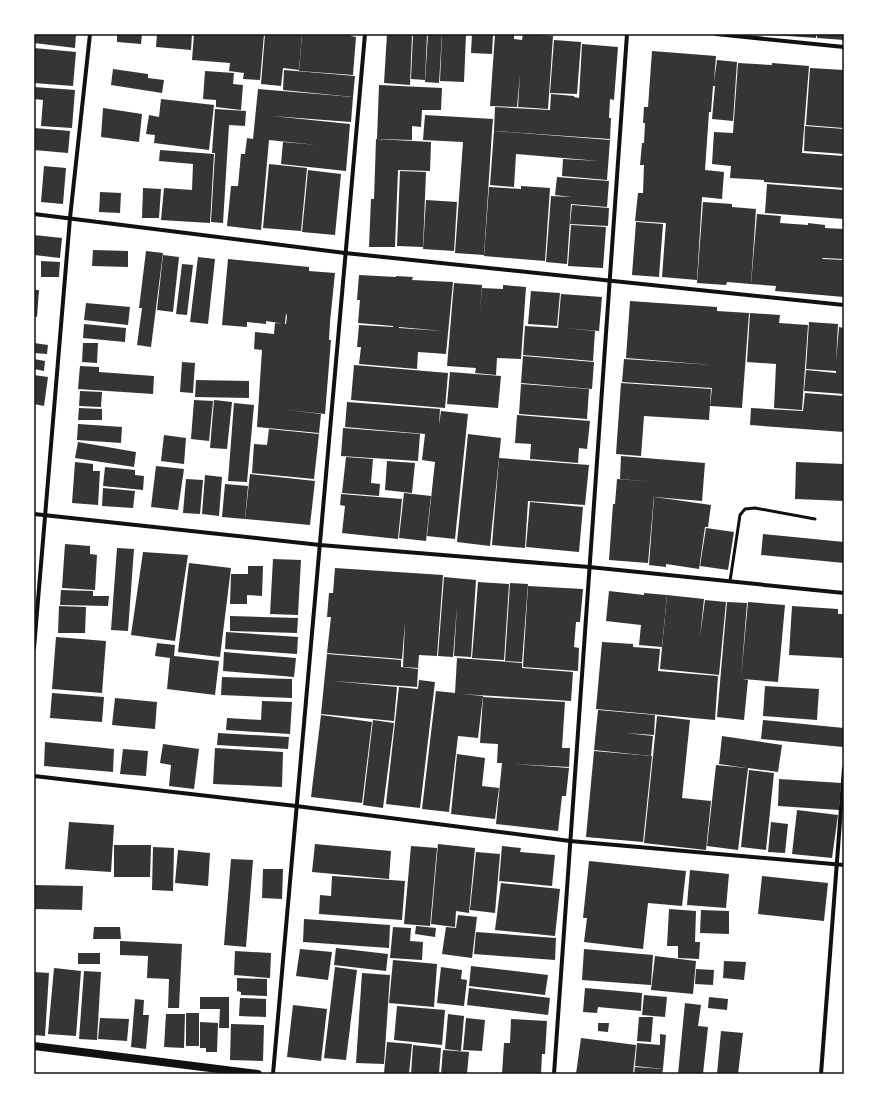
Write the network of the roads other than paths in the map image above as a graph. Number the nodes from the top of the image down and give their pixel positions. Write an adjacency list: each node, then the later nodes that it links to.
1 (90, 34): 7 (street)
2 (365, 34): 8 (street)
3 (627, 34): 9 (street)
4 (716, 34): 5 (street)
5 (844, 47)
6 (34, 214): 7 (street)
7 (70, 218): 8 (street); 12 (street)
8 (345, 253): 9 (street); 14 (street)
9 (610, 280): 10 (street); 15 (street)
10 (844, 305)
11 (34, 514): 12 (street)
12 (45, 515): 14 (street); 18 (street)
13 (815, 519): 16 (lane)
14 (320, 546): 15 (street); 21 (street)
15 (589, 567): 16 (street); 22 (street)
16 (730, 581): 17 (street)
17 (844, 593)
18 (34, 648)
19 (844, 768): 23 (street)
20 (34, 776): 21 (street)
21 (296, 806): 22 (street); 27 (street)
22 (570, 841): 23 (street); 28 (street)
23 (837, 864): 24 (street); 29 (street)
24 (844, 865)
25 (34, 1046): 26 (main road)
26 (258, 1074)
27 (273, 1074)
28 (554, 1074)
29 (821, 1074)

